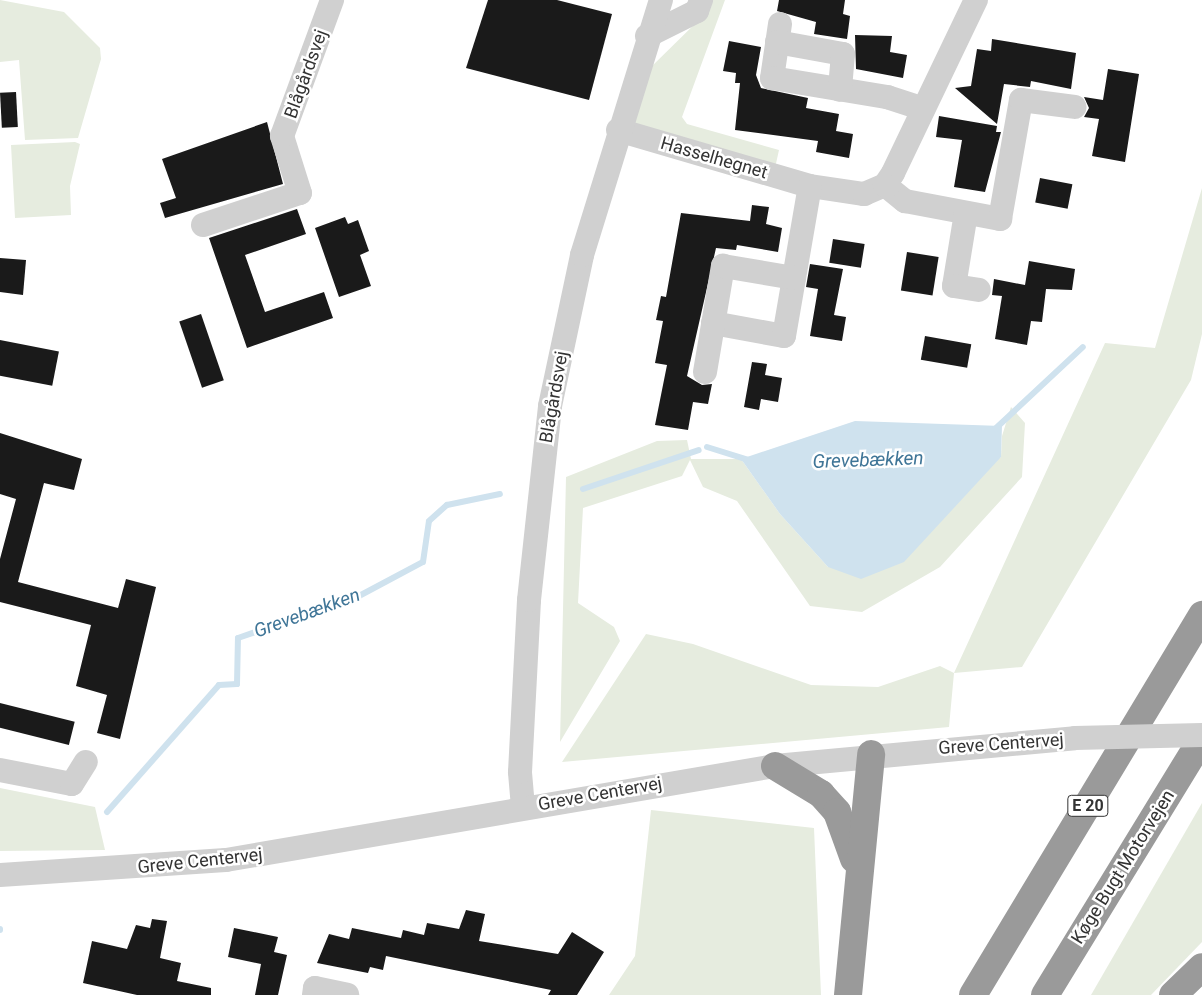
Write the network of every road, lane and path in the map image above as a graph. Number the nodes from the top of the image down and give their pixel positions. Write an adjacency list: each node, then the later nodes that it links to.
1 (332, 0): 15 (street, Blågårdsvej)
2 (662, 0): 5 (street, Blågårdsvej)
3 (702, 0): 5 (street)
4 (976, 0): 10 (street)
5 (648, 36): 11 (street, Blågårdsvej)
6 (819, 60): 7 (street)
7 (815, 85): 8 (street); 8 (street)
8 (840, 90): 10 (street)
9 (1075, 107): 14 (street)
10 (924, 108): 12 (street)
11 (618, 130): 13 (street, Hasselhegnet); 27 (street, Blågårdsvej)
12 (885, 185): 13 (street, Hasselhegnet); 14 (street)
13 (810, 186): 16 (street)
14 (966, 213): 17 (street)
15 (203, 225)
16 (794, 278): 18 (street); 18 (street)
17 (980, 290)
18 (713, 323): 19 (street)
19 (705, 372)
20 (1202, 615): 34 (highway, E 20)
21 (1202, 735): 23 (street, Greve Centervej, bridge)
22 (1202, 739): 35 (highway, Køge Bugt Motorvejen)
23 (871, 754): 25 (street, Greve Centervej); 29 (highway)
24 (86, 762): 26 (street)
25 (775, 766): 27 (street, Greve Centervej); 29 (highway)
26 (0, 770)
27 (523, 807): 28 (street, Greve Centervej)
28 (0, 875)
29 (858, 877): 33 (highway)
30 (1202, 967): 36 (highway)
31 (314, 995): 32 (street)
32 (347, 995)
33 (848, 995)
34 (973, 995)
35 (1045, 995)
36 (1173, 995)

